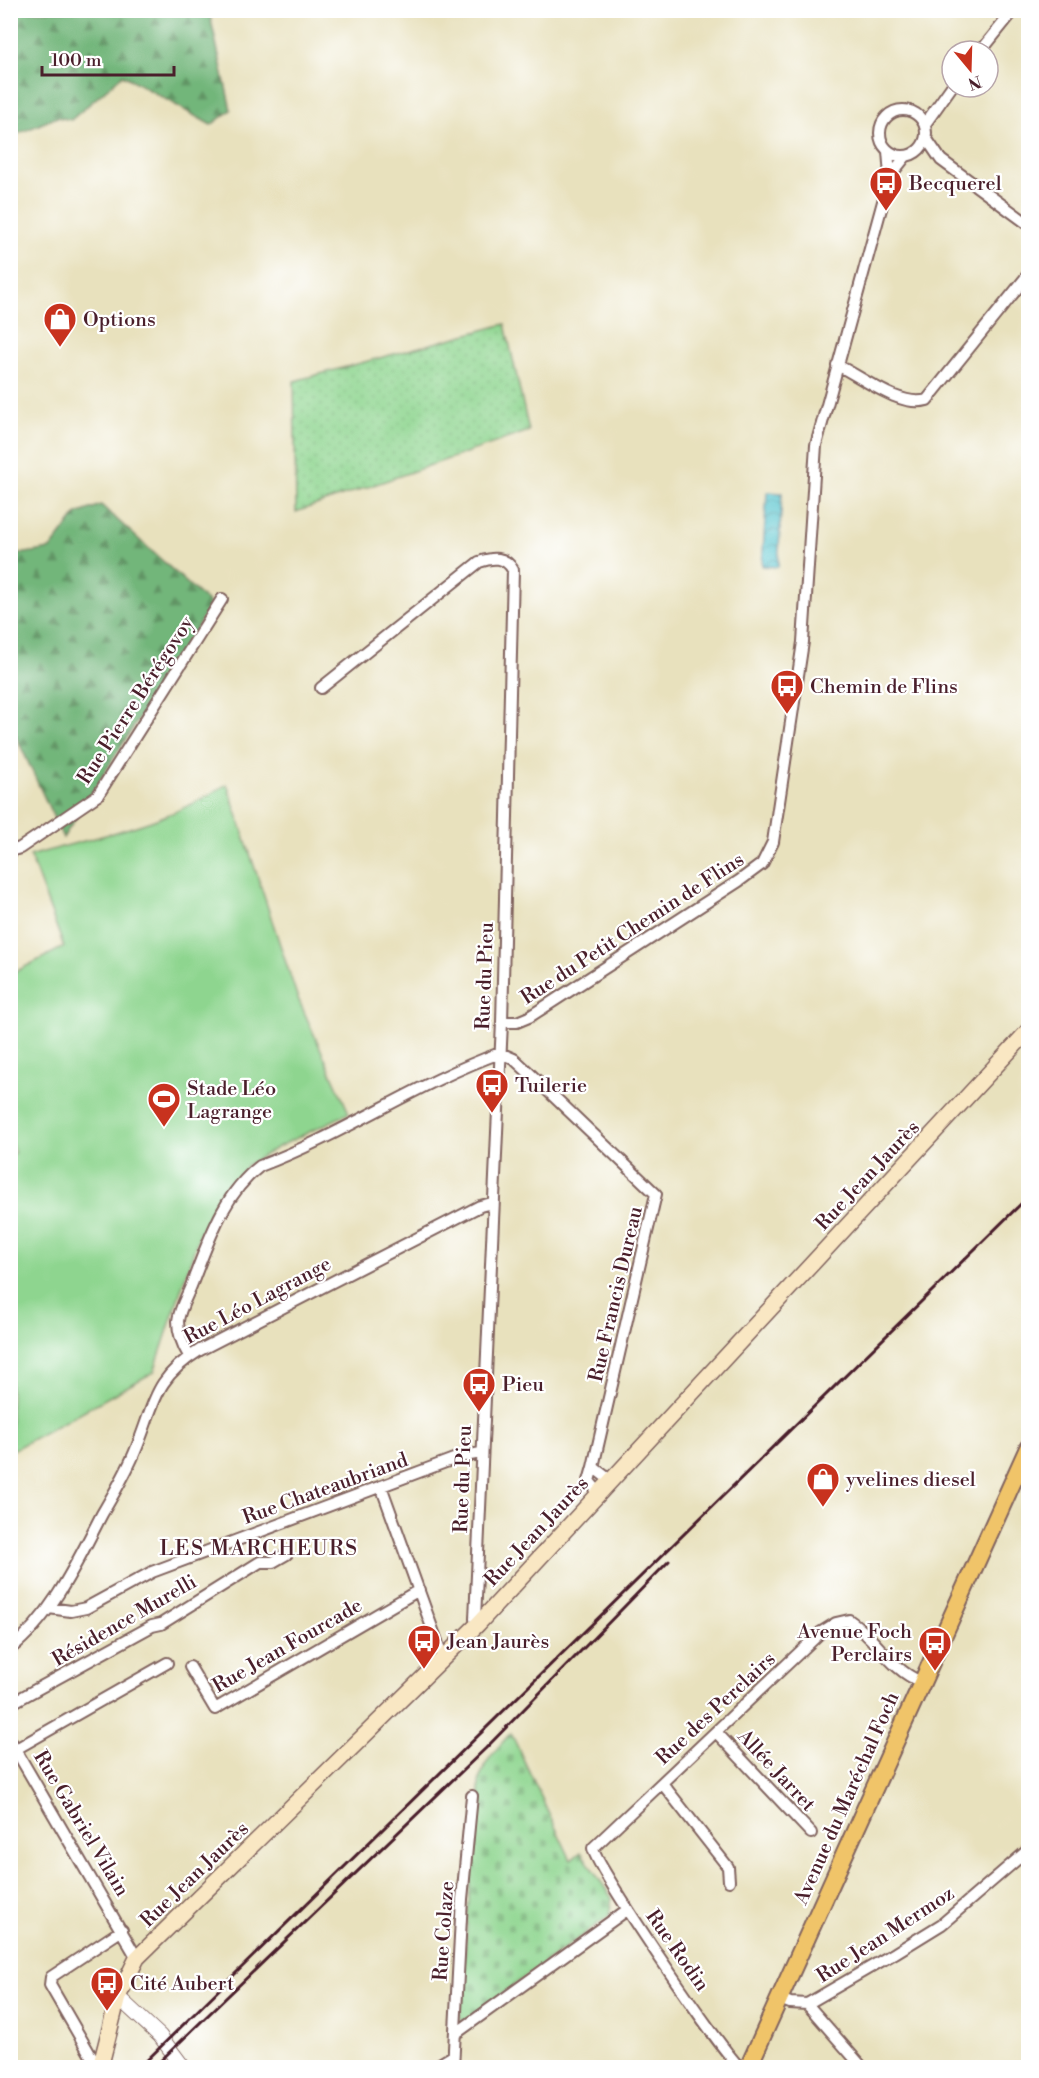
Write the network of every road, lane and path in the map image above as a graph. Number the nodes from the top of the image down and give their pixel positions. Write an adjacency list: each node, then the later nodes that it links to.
1 (1014, 10): 2 (street)
2 (991, 39)
3 (941, 99): 4 (street)
4 (938, 103): 5 (street); 6 (street)
5 (914, 112): 6 (street); 8 (street)
6 (925, 124): 7 (street)
7 (926, 138): 9 (street); 10 (street)
8 (888, 151): 9 (street); 11 (street, Rue du Petit Chemin de Flins)
9 (911, 154): 10 (street); 11 (street, Rue du Petit Chemin de Flins)
10 (941, 159): 12 (street)
11 (890, 176): 14 (street, Rue du Petit Chemin de Flins)
12 (1029, 224)
13 (1029, 275): 14 (street)
14 (837, 364): 18 (street, Rue du Petit Chemin de Flins)
15 (222, 598): 17 (street, Rue Pierre Bérégovoy)
16 (321, 688): 18 (street, Rue du Pieu)
17 (10, 851)
18 (502, 1022): 20 (street, Rue du Pieu)
19 (1029, 1031): 26 (main road, Rue Jean Jaurès)
20 (500, 1053): 21 (street, Rue du Pieu); 22 (street); 25 (street, Rue Francis Dureau)
21 (492, 1203): 22 (street, Rue Léo Lagrange); 24 (street, Rue du Pieu)
22 (189, 1356): 31 (street, Rue Léo Lagrange)
23 (1029, 1448): 37 (main road, Avenue du Maréchal Foch)
24 (481, 1453): 27 (street, Rue Chateaubriand); 32 (street, Rue du Pieu)
25 (592, 1467): 26 (street); 28 (street, Rue Francis Dureau)
26 (611, 1481): 28 (main road, Rue Jean Jaurès)
27 (381, 1486): 30 (street); 31 (street, Rue Chateaubriand)
28 (600, 1494): 32 (main road, Rue Jean Jaurès)
29 (287, 1554): 38 (street, Résidence Murelli)
30 (419, 1590): 34 (street); 36 (street, Rue Jean Fourcade)
31 (49, 1608): 33 (street, Rue Léo Lagrange)
32 (478, 1624): 34 (main road, Rue Jean Jaurès)
33 (10, 1649)
34 (443, 1658): 49 (main road, Rue Jean Jaurès)
35 (167, 1664): 40 (street)
36 (190, 1667)
37 (921, 1682): 39 (street, Rue des Perclairs); 51 (main road, Avenue du Maréchal Foch)
38 (10, 1704)
39 (716, 1732): 41 (street, Rue des Perclairs); 43 (street, Allée Jarret)
40 (13, 1745): 48 (street, Rue Gabriel Vilain)
41 (662, 1783): 44 (street, Rue des Perclairs); 46 (street)
42 (472, 1796): 53 (street, Rue Colaze)
43 (811, 1833)
44 (593, 1848): 47 (street, Rue Rodin)
45 (1029, 1850): 52 (street, Rue Jean Mermoz)
46 (729, 1881)
47 (627, 1910): 53 (street); 58 (street, Rue Rodin)
48 (122, 1930): 49 (street, Rue Gabriel Vilain); 56 (street)
49 (137, 1958): 50 (main road, Rue Jean Jaurès)
50 (118, 1997): 54 (street); 56 (main road, Rue Jean Jaurès)
51 (780, 1999): 52 (street, Rue Jean Mermoz); 59 (main road, Avenue du Maréchal Foch)
52 (807, 2004): 60 (street)
53 (454, 2034): 55 (street, Rue Colaze)
54 (181, 2062)
55 (453, 2062): 57 (street)
56 (99, 2067)
57 (433, 2067)
58 (741, 2067)
59 (748, 2067)
60 (863, 2067)

